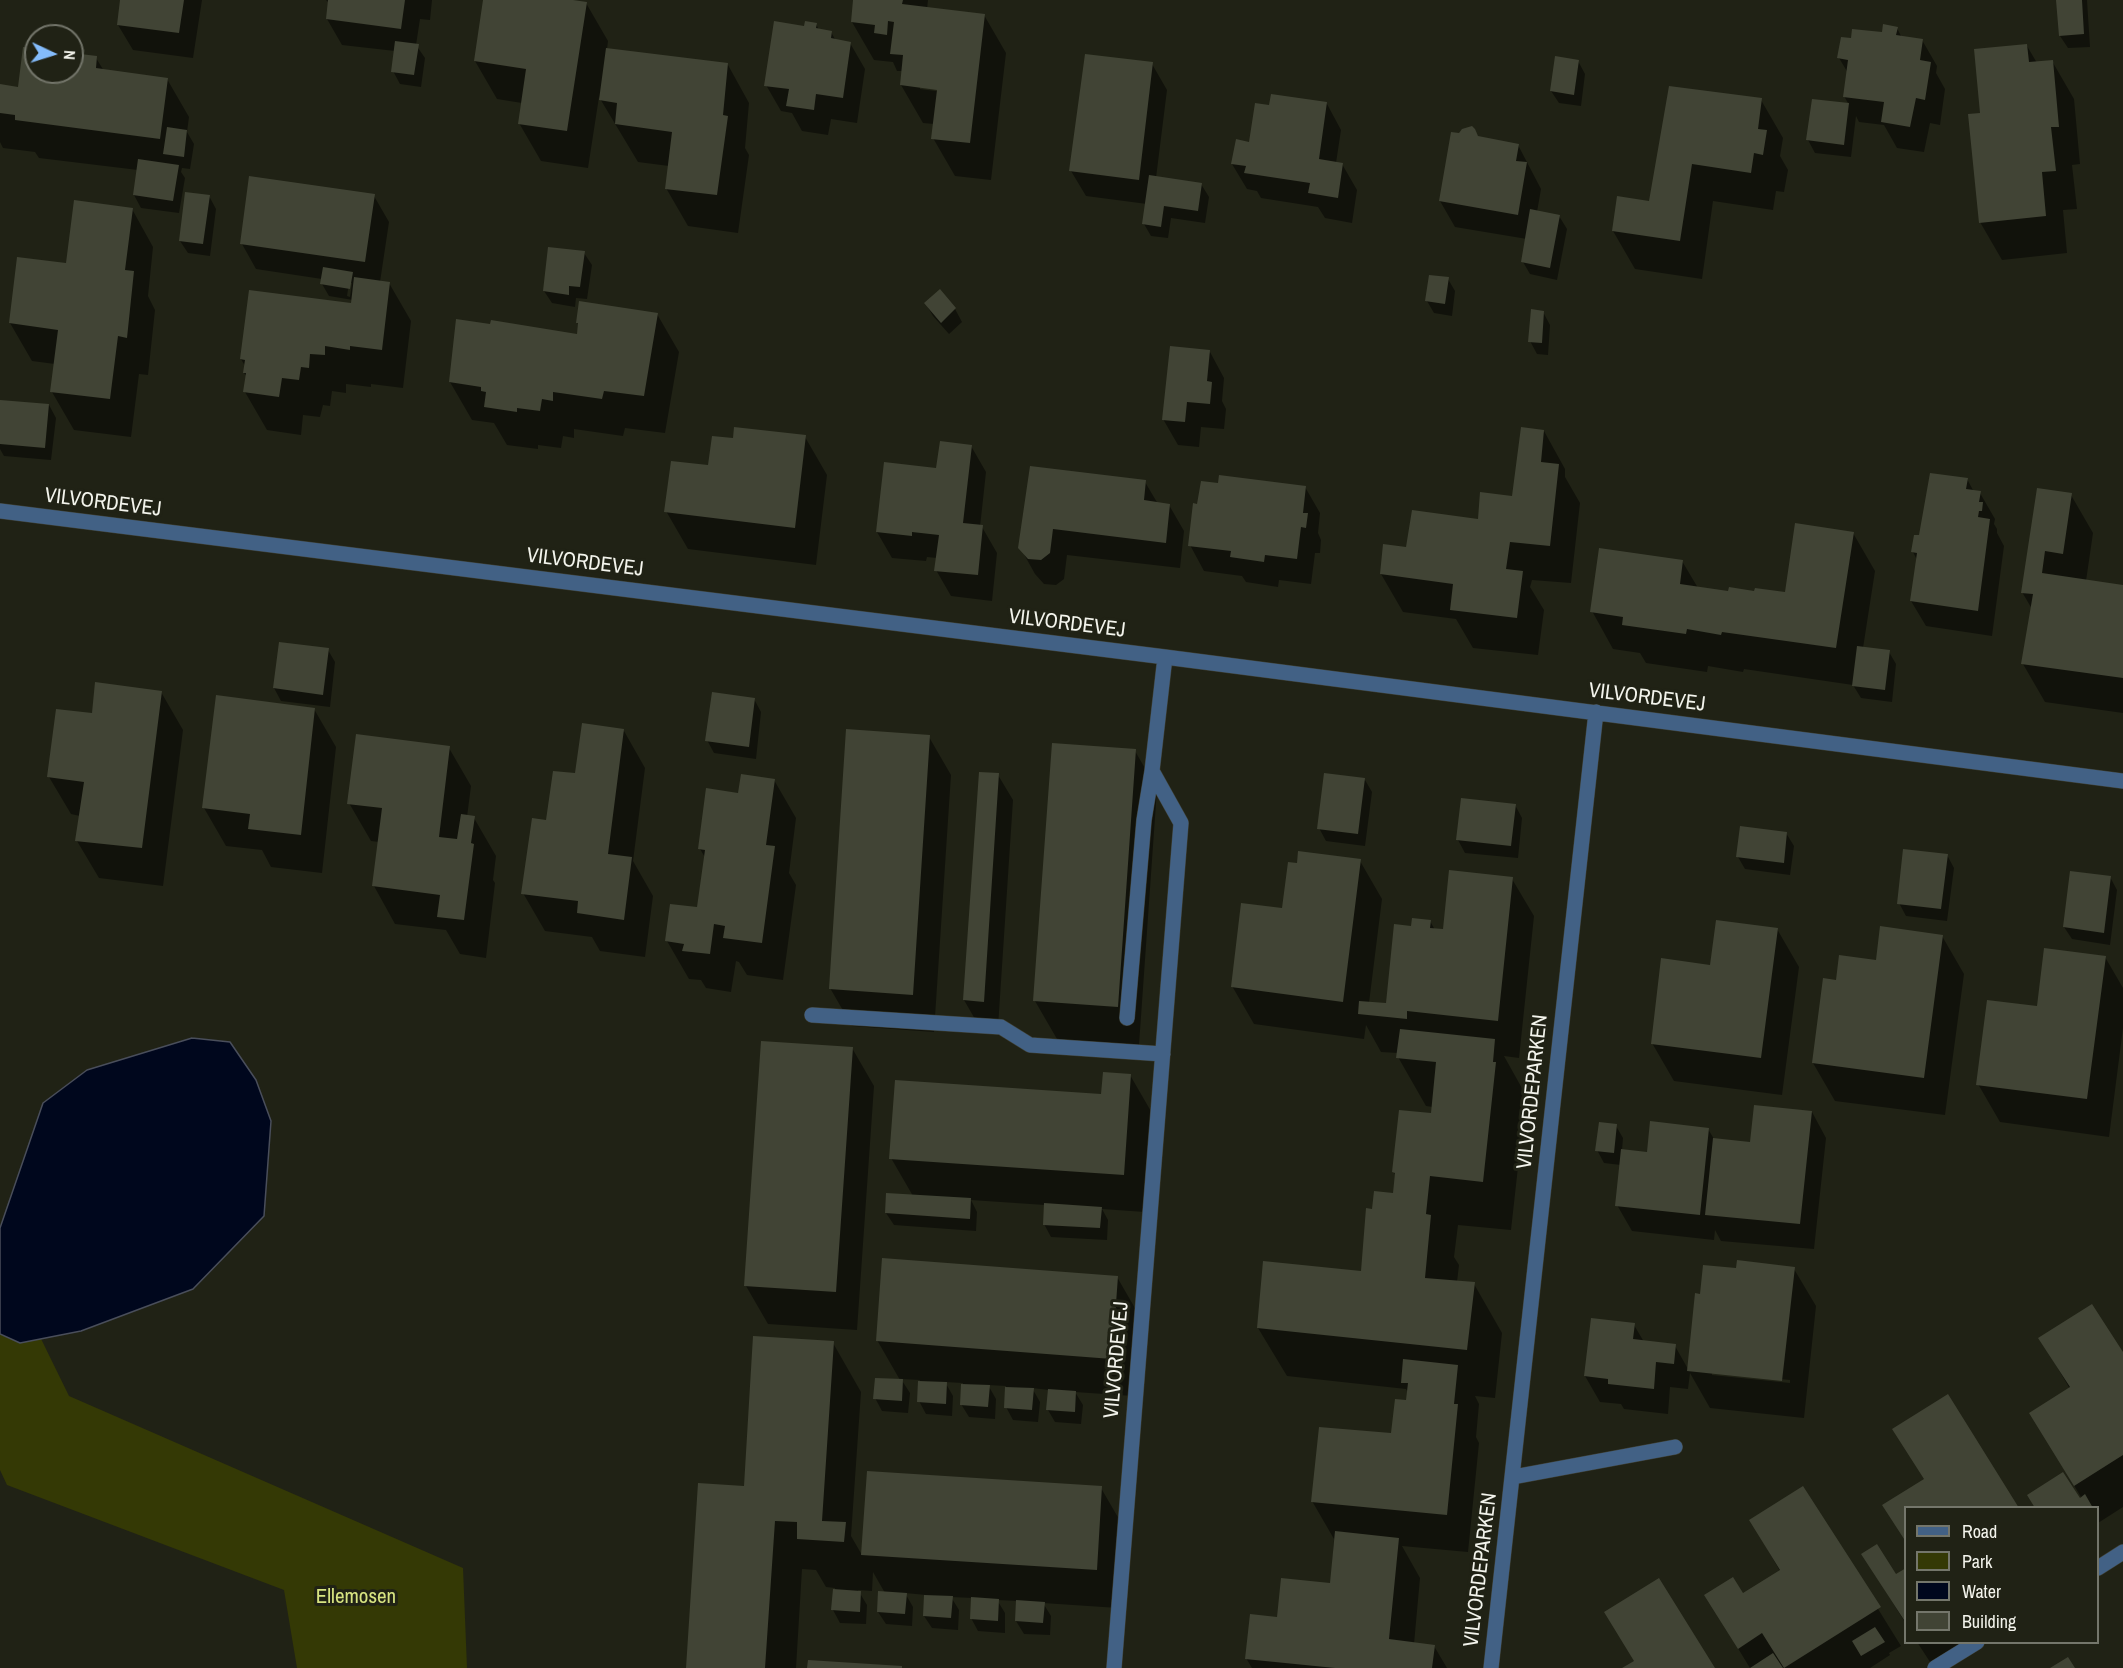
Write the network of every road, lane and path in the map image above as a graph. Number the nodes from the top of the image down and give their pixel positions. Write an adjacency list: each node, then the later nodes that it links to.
1 (0, 511): 2 (street, VILVORDEVEJ)
2 (1165, 657): 3 (street, VILVORDEVEJ); 4 (street)
3 (1596, 712): 5 (street, VILVORDEVEJ); 10 (street, VILVORDEPARKEN)
4 (1152, 771): 7 (street); 8 (street, VILVORDEVEJ)
5 (2123, 781)
6 (812, 1015): 8 (street)
7 (1127, 1018)
8 (1163, 1054): 14 (street, VILVORDEVEJ)
9 (1675, 1448): 10 (street, VILVORDEPARKEN)
10 (1513, 1477): 15 (street, VILVORDEPARKEN)
11 (2123, 1552): 12 (street)
12 (2099, 1567)
13 (1974, 1644): 16 (street)
14 (1114, 1668)
15 (1491, 1668)
16 (1935, 1668)

